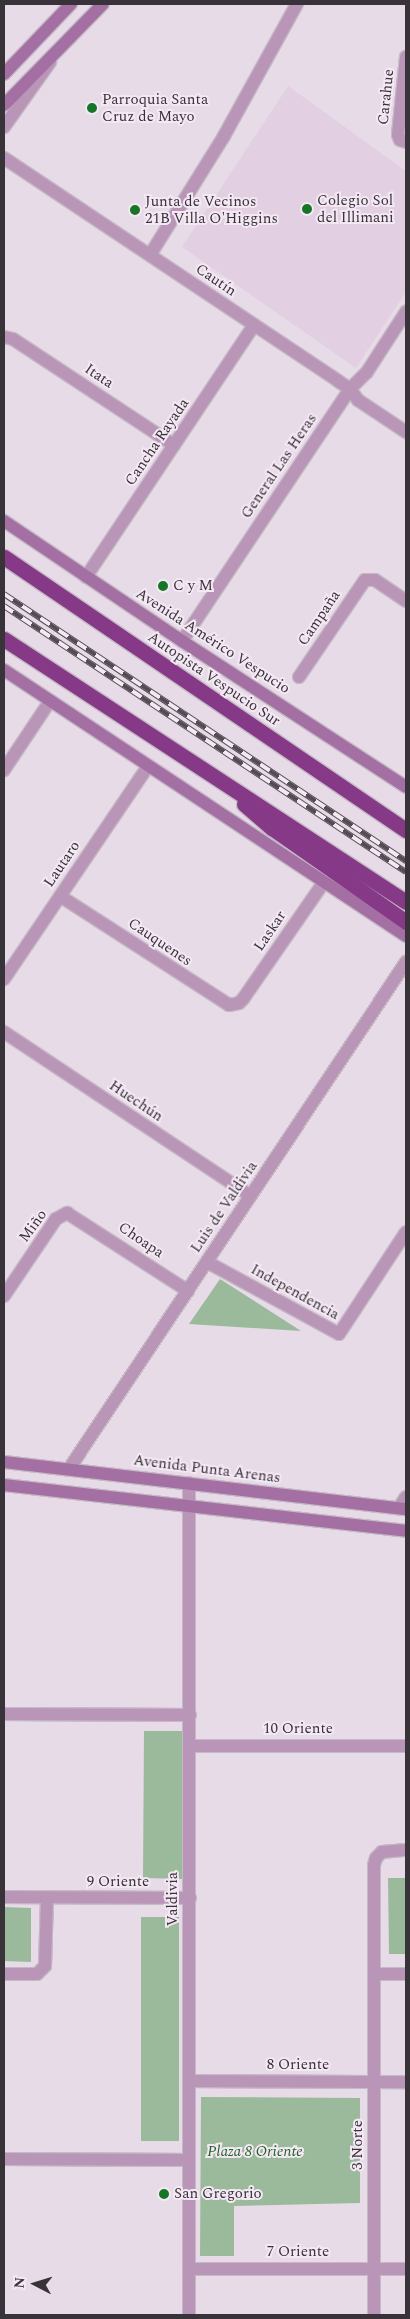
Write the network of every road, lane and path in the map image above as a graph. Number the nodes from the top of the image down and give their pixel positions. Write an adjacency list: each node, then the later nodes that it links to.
1 (71, 4): 6 (main road)
2 (103, 4): 4 (main road)
3 (297, 4): 13 (street)
4 (58, 51): 9 (main road); 10 (street)
5 (406, 57): 11 (street, Carahue)
6 (16, 61): 7 (street); 8 (main road)
7 (4, 70)
8 (4, 74)
9 (4, 105)
10 (4, 126)
11 (403, 141)
12 (4, 158): 13 (street, Cautín)
13 (150, 255): 15 (street, Cautín)
14 (406, 312): 17 (street, General Las Heras)
15 (254, 325): 17 (street, Cautín); 19 (street, Cancha Rayada)
16 (4, 337): 19 (street, Itata)
17 (350, 389): 18 (street, Cautín); 25 (street, General Las Heras)
18 (406, 432)
19 (174, 446): 22 (street, Cancha Rayada)
20 (4, 521): 22 (main road, Avenida Américo Vespucio)
21 (4, 557): 33 (highway, Autopista Vespucio Sur)
22 (86, 576): 25 (main road, Avenida Américo Vespucio)
23 (406, 601): 27 (street, Campaña)
24 (4, 639): 31 (highway)
25 (182, 641): 32 (main road, Avenida Américo Vespucio)
26 (4, 670): 28 (main road)
27 (299, 677)
28 (50, 701): 29 (main road); 30 (street)
29 (148, 766): 34 (main road); 35 (street, Lautaro)
30 (5, 767)
31 (210, 772): 36 (highway); 37 (highway)
32 (406, 787)
33 (406, 830)
34 (324, 882): 38 (main road); 41 (street, Laskar)
35 (60, 896): 40 (street, Lautaro); 41 (street, Cauquenes)
36 (406, 902)
37 (406, 922)
38 (406, 936)
39 (406, 962): 43 (street, Luis de Valdivia)
40 (4, 979)
41 (243, 999)
42 (4, 1032): 43 (street, Huechún)
43 (251, 1196): 46 (street, Luis de Valdivia)
44 (75, 1216): 47 (street, Choapa); 48 (street, Miño)
45 (406, 1232): 46 (street, Independencia)
46 (207, 1262): 47 (street, Luis de Valdivia)
47 (188, 1291): 50 (street, Luis de Valdivia)
48 (5, 1295)
49 (4, 1462): 50 (main road, Avenida Punta Arenas)
50 (69, 1469): 51 (main road, Avenida Punta Arenas)
51 (189, 1483): 53 (main road, Avenida Punta Arenas); 54 (street, Valdivia)
52 (4, 1485): 54 (main road)
53 (404, 1505)
54 (189, 1506): 55 (main road); 57 (street, Valdivia)
55 (406, 1531)
56 (4, 1714): 57 (street)
57 (190, 1715): 58 (street, Valdivia)
58 (190, 1746): 59 (street, 10 Oriente); 63 (street, Valdivia)
59 (406, 1746)
60 (406, 1850): 65 (street, 3 Norte)
61 (4, 1898): 62 (street, 9 Oriente)
62 (47, 1898): 63 (street, 9 Oriente); 64 (street)
63 (190, 1898): 67 (street, Valdivia)
64 (4, 1974)
65 (374, 1974): 66 (street); 68 (street, 3 Norte)
66 (406, 1974)
67 (189, 2081): 68 (street, 8 Oriente); 71 (street, Valdivia)
68 (374, 2082): 69 (street, 8 Oriente); 73 (street, 3 Norte)
69 (406, 2082)
70 (4, 2159): 71 (street)
71 (189, 2160): 72 (street, Valdivia)
72 (189, 2269): 73 (street, 7 Oriente); 75 (street, Valdivia)
73 (374, 2269): 74 (street, 7 Oriente); 76 (street, 3 Norte)
74 (406, 2269)
75 (189, 2315)
76 (374, 2315)

